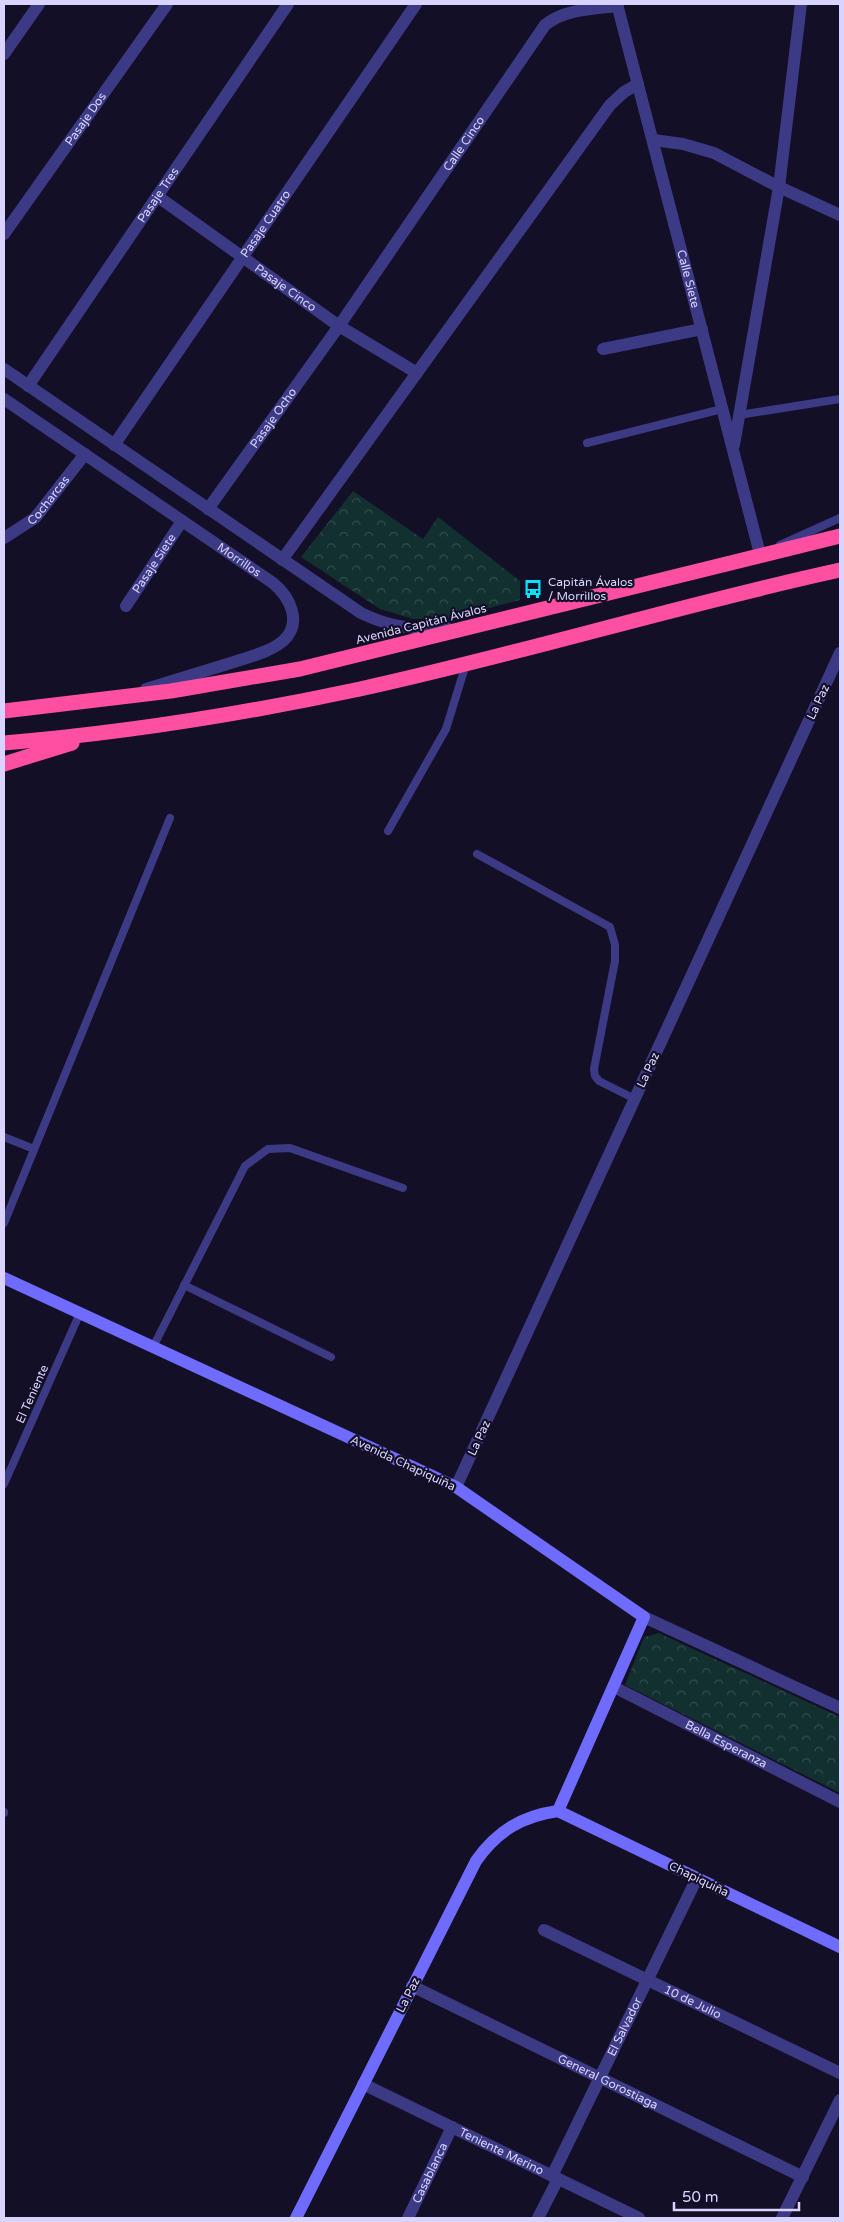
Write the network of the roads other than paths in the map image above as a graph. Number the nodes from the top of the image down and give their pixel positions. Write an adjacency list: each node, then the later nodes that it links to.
1 (39, 4): 7 (street)
2 (167, 4): 13 (street, Pasaje Dos)
3 (288, 4): 11 (street, Pasaje Tres)
4 (416, 4): 14 (street, Pasaje Cuatro)
5 (801, 4): 10 (street)
6 (617, 5): 8 (street, Calle Siete); 15 (street, Calle Cinco)
7 (4, 54)
8 (638, 84): 9 (street, Calle Siete); 19 (street)
9 (652, 140): 10 (street); 16 (street, Calle Siete)
10 (779, 187): 12 (street); 24 (street)
11 (157, 196): 14 (street, Pasaje Cinco); 20 (street, Pasaje Tres)
12 (840, 214)
13 (4, 234)
14 (243, 258): 15 (street, Pasaje Cinco); 26 (street, Pasaje Cuatro)
15 (338, 326): 19 (street, Pasaje Cinco); 29 (street, Pasaje Ocho)
16 (702, 329): 17 (street); 23 (street, Calle Siete)
17 (603, 349)
18 (4, 369): 20 (street, Morrillos)
19 (417, 373): 35 (street)
20 (28, 386): 26 (street, Morrillos)
21 (4, 398): 28 (street, Morrillos)
22 (840, 399): 24 (lane)
23 (722, 409): 25 (lane); 27 (street, Calle Siete)
24 (739, 415): 27 (street)
25 (587, 443)
26 (114, 445): 29 (street, Morrillos)
27 (733, 450): 34 (street, Calle Siete)
28 (85, 454): 31 (street, Morrillos); 33 (street, Cocharcas)
29 (208, 509): 35 (street, Morrillos)
30 (840, 518): 34 (lane)
31 (182, 521): 37 (street, Pasaje Siete); 41 (street, Morrillos)
32 (840, 536): 34 (highway, Avenida Capitán Ávalos)
33 (4, 538)
34 (760, 554): 38 (highway, Avenida Capitán Ávalos)
35 (282, 560): 38 (street, Morrillos)
36 (840, 570): 40 (highway)
37 (126, 606)
38 (476, 626): 41 (highway, Avenida Capitán Ávalos)
39 (840, 653): 49 (street, La Paz)
40 (466, 664): 43 (highway); 47 (lane)
41 (116, 699): 42 (highway, Avenida Capitán Ávalos)
42 (4, 711)
43 (111, 732): 44 (highway); 45 (highway)
44 (4, 743)
45 (4, 764)
46 (170, 818): 51 (lane)
47 (388, 831)
48 (477, 854): 49 (lane)
49 (635, 1099): 60 (street, La Paz)
50 (4, 1137): 51 (lane)
51 (34, 1149): 53 (lane)
52 (403, 1188): 55 (lane)
53 (4, 1223)
54 (4, 1278): 56 (street, Avenida Chapiquiña)
55 (184, 1285): 57 (lane); 58 (lane)
56 (80, 1313): 57 (street, Avenida Chapiquiña); 59 (lane, El Teniente)
57 (153, 1347): 60 (street, Avenida Chapiquiña)
58 (331, 1357)
59 (4, 1484)
60 (456, 1487): 61 (street, Avenida Chapiquiña)
61 (644, 1617): 62 (street); 63 (street)
62 (614, 1687): 64 (street, Bella Esperanza); 65 (street)
63 (840, 1708)
64 (840, 1802)
65 (558, 1811): 66 (street, Chapiquiña); 70 (street, La Paz)
66 (697, 1878): 68 (street, Chapiquiña); 69 (street, El Salvador)
67 (544, 1930): 69 (street, 10 de Julio)
68 (840, 1947)
69 (647, 1980): 71 (street, 10 de Julio); 72 (street, El Salvador)
70 (412, 1986): 72 (street, General Gorostiaga); 73 (street, La Paz)
71 (840, 2074)
72 (600, 2078): 76 (street, General Gorostiaga); 77 (street, El Salvador)
73 (364, 2084): 75 (street, Teniente Merino); 78 (street, La Paz)
74 (840, 2100): 76 (street)
75 (452, 2127): 77 (street, Teniente Merino); 79 (street, Casablanca)
76 (802, 2176): 82 (street)
77 (555, 2177): 80 (street, El Salvador); 81 (street, Teniente Merino)
78 (296, 2218)
79 (408, 2218)
80 (538, 2218)
81 (639, 2218)
82 (782, 2218)

